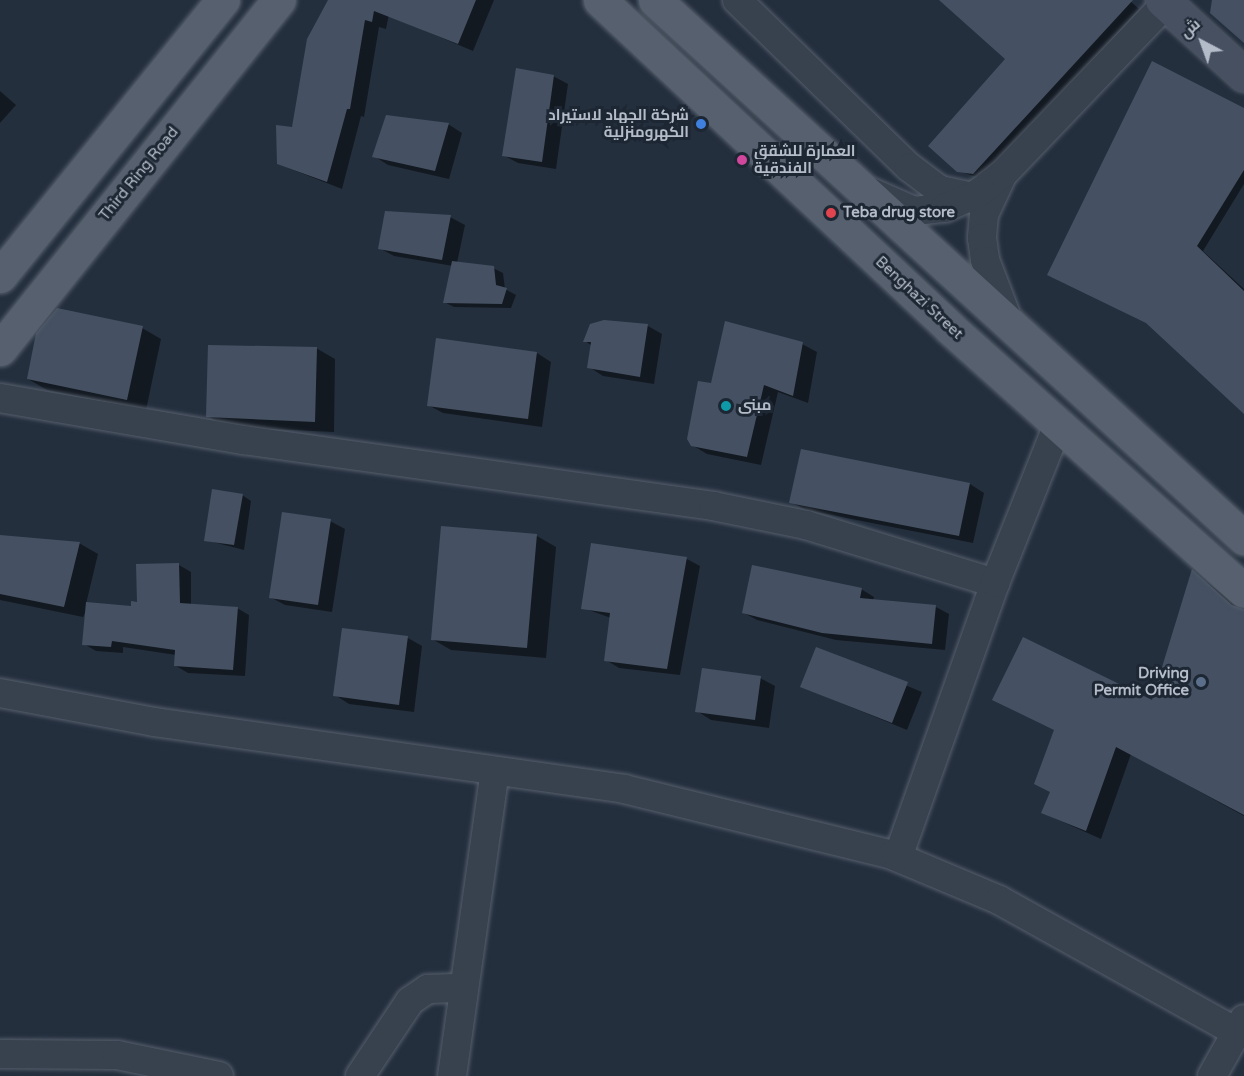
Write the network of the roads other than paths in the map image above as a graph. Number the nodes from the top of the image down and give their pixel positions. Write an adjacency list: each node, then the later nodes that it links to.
1 (223, 0): 11 (main road)
2 (279, 0): 13 (main road, Third Ring Road)
3 (600, 0): 15 (main road, Benghazi Street)
4 (655, 0): 9 (main road)
5 (737, 0): 10 (street)
6 (1166, 1): 7 (main road); 8 (street)
7 (1244, 75)
8 (1003, 174): 10 (street); 12 (street)
9 (867, 190): 10 (street); 12 (main road)
10 (972, 196)
11 (0, 276)
12 (1009, 323): 16 (main road)
13 (0, 349)
14 (0, 398): 17 (street)
15 (1059, 422): 17 (street); 18 (main road, Benghazi Street)
16 (1244, 538)
17 (995, 583): 21 (street)
18 (1244, 591)
19 (0, 693): 20 (street)
20 (495, 771): 21 (street); 22 (street)
21 (898, 857): 23 (street)
22 (462, 988): 26 (street); 27 (street)
23 (1240, 1026): 28 (street)
24 (0, 1054): 25 (street)
25 (219, 1076)
26 (360, 1076)
27 (452, 1076)
28 (1212, 1076)

